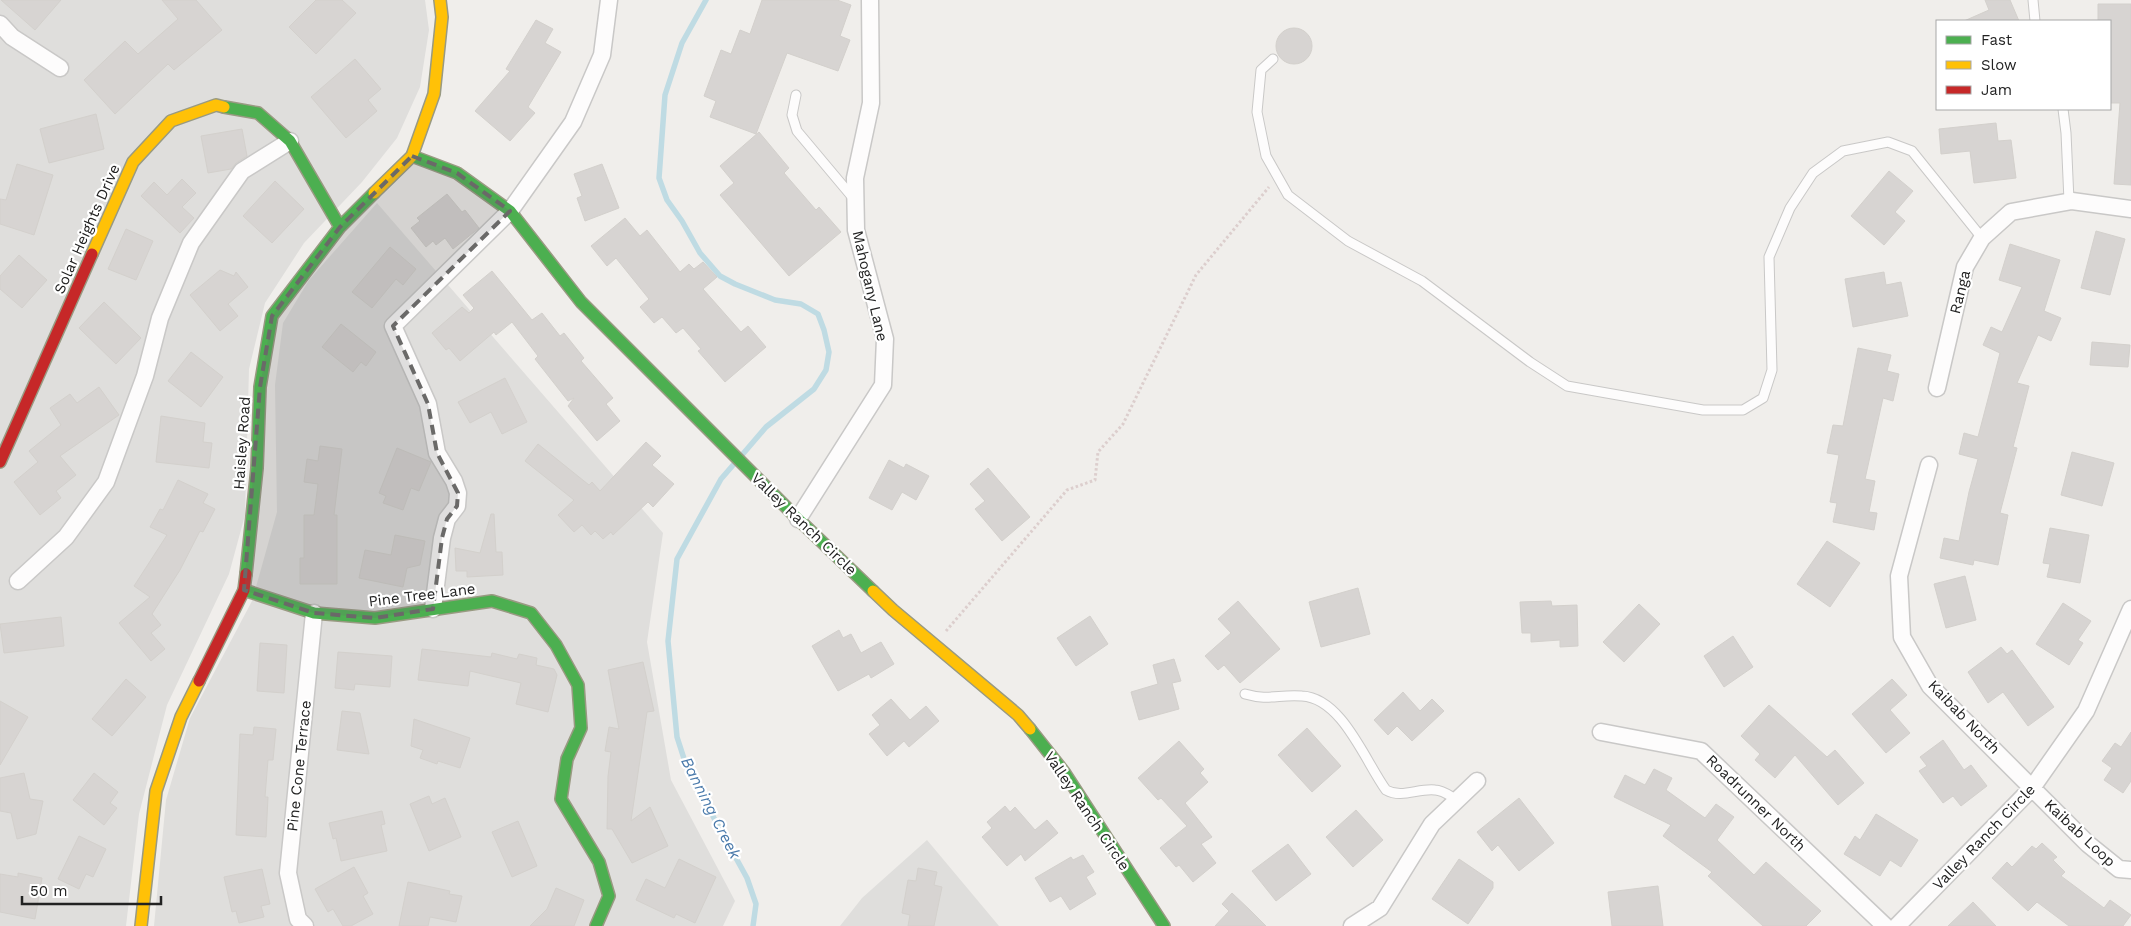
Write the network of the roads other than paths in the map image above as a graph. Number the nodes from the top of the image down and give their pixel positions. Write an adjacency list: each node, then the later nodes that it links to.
1 (440, 0): 12 (street, Haisley Road)
2 (609, 0): 16 (street)
3 (870, 0): 13 (street, Mahogany Lane)
4 (2033, 0): 5 (lane)
5 (2035, 20)
6 (0, 24): 8 (street)
7 (1273, 59): 18 (lane)
8 (60, 68)
9 (796, 95): 13 (lane)
10 (2063, 110): 14 (lane)
11 (290, 141): 17 (street, Solar Heights Drive); 20 (street, Solar Heights Drive); 23 (street)
12 (412, 156): 16 (street, Valley Ranch Circle); 17 (street, Haisley Road)
13 (855, 201): 22 (street, Mahogany Lane)
14 (2068, 201): 15 (street, Ranga); 18 (street, Ranga)
15 (2131, 208)
16 (510, 211): 22 (street, Valley Ranch Circle); 26 (street)
17 (340, 227): 24 (street, Haisley Road)
18 (1982, 238): 19 (street, Ranga)
19 (1937, 388)
20 (0, 462)
21 (1929, 465): 31 (street, Kaibab North)
22 (798, 518): 37 (street, Valley Ranch Circle)
23 (18, 581)
24 (244, 590): 27 (street, Pine Tree Lane); 35 (street, Haisley Road)
25 (2131, 609): 31 (street, Valley Ranch Circle)
26 (433, 610): 27 (street, Pine Tree Lane); 36 (street, Pine Tree Lane)
27 (314, 613): 34 (street, Pine Cone Terrace)
28 (1244, 694): 32 (lane)
29 (1601, 732): 39 (street, Roadrunner North)
30 (1478, 781): 32 (street)
31 (2032, 788): 33 (street, Kaibab Loop); 40 (street, Valley Ranch Circle)
32 (1457, 800): 38 (street)
33 (2131, 870)
34 (302, 922)
35 (141, 926)
36 (596, 926)
37 (1164, 926)
38 (1352, 926)
39 (1885, 926)
40 (1897, 926)

